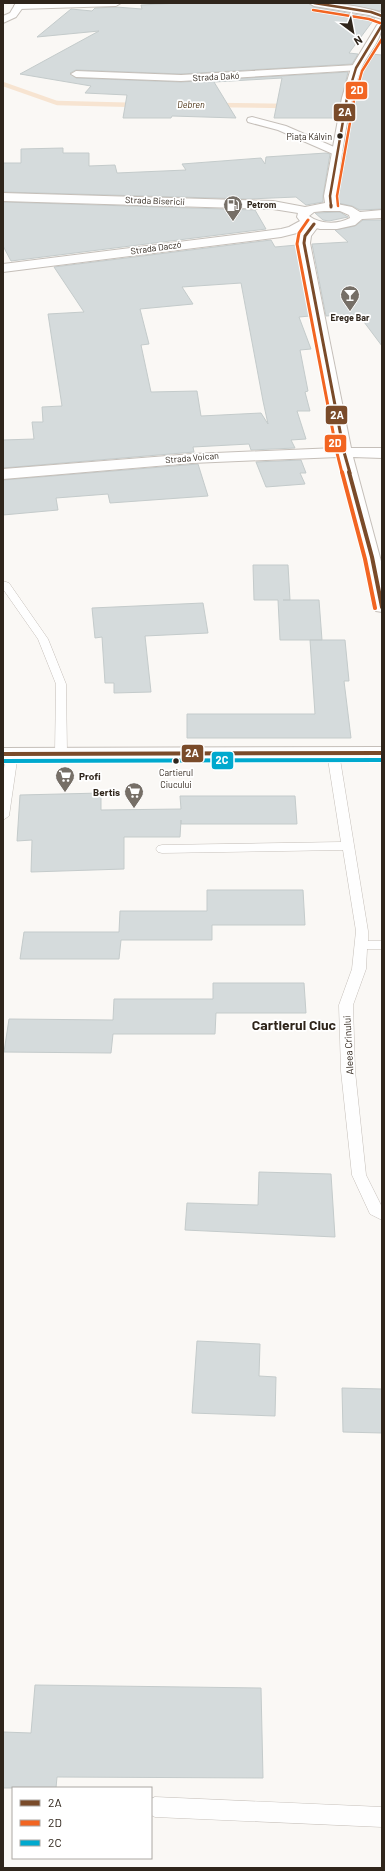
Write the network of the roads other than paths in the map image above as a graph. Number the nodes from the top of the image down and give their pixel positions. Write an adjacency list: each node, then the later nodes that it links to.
1 (116, 3): 3 (street)
2 (314, 3): 4 (street)
3 (20, 5): 5 (street)
4 (382, 15)
5 (3, 20)
6 (382, 25): 7 (street)
7 (356, 68): 8 (street, Strada Dakó); 10 (street)
8 (76, 74)
9 (252, 120): 10 (street)
10 (337, 152): 12 (street)
11 (3, 196): 15 (street, Strada Bisericii)
12 (331, 207): 14 (street); 15 (street)
13 (382, 214): 14 (street)
14 (357, 216): 15 (street)
15 (310, 219): 16 (street, Strada Daczó); 17 (street)
16 (3, 268)
17 (344, 452): 18 (street, Strada Voican); 19 (street, Strada Voican); 20 (street)
18 (382, 453)
19 (3, 474)
20 (377, 557): 22 (street)
21 (3, 584): 26 (lane)
22 (382, 607)
23 (333, 753): 24 (street); 26 (street); 28 (lane, Aleea Crinului)
24 (382, 753)
25 (7, 754): 26 (street); 27 (lane)
26 (61, 754)
27 (3, 816)
28 (348, 846): 29 (lane); 30 (lane, Aleea Crinului)
29 (162, 849)
30 (361, 945): 31 (lane); 32 (lane, Aleea Crinului)
31 (382, 945)
32 (382, 1214)
33 (155, 1807): 34 (lane)
34 (382, 1817)

